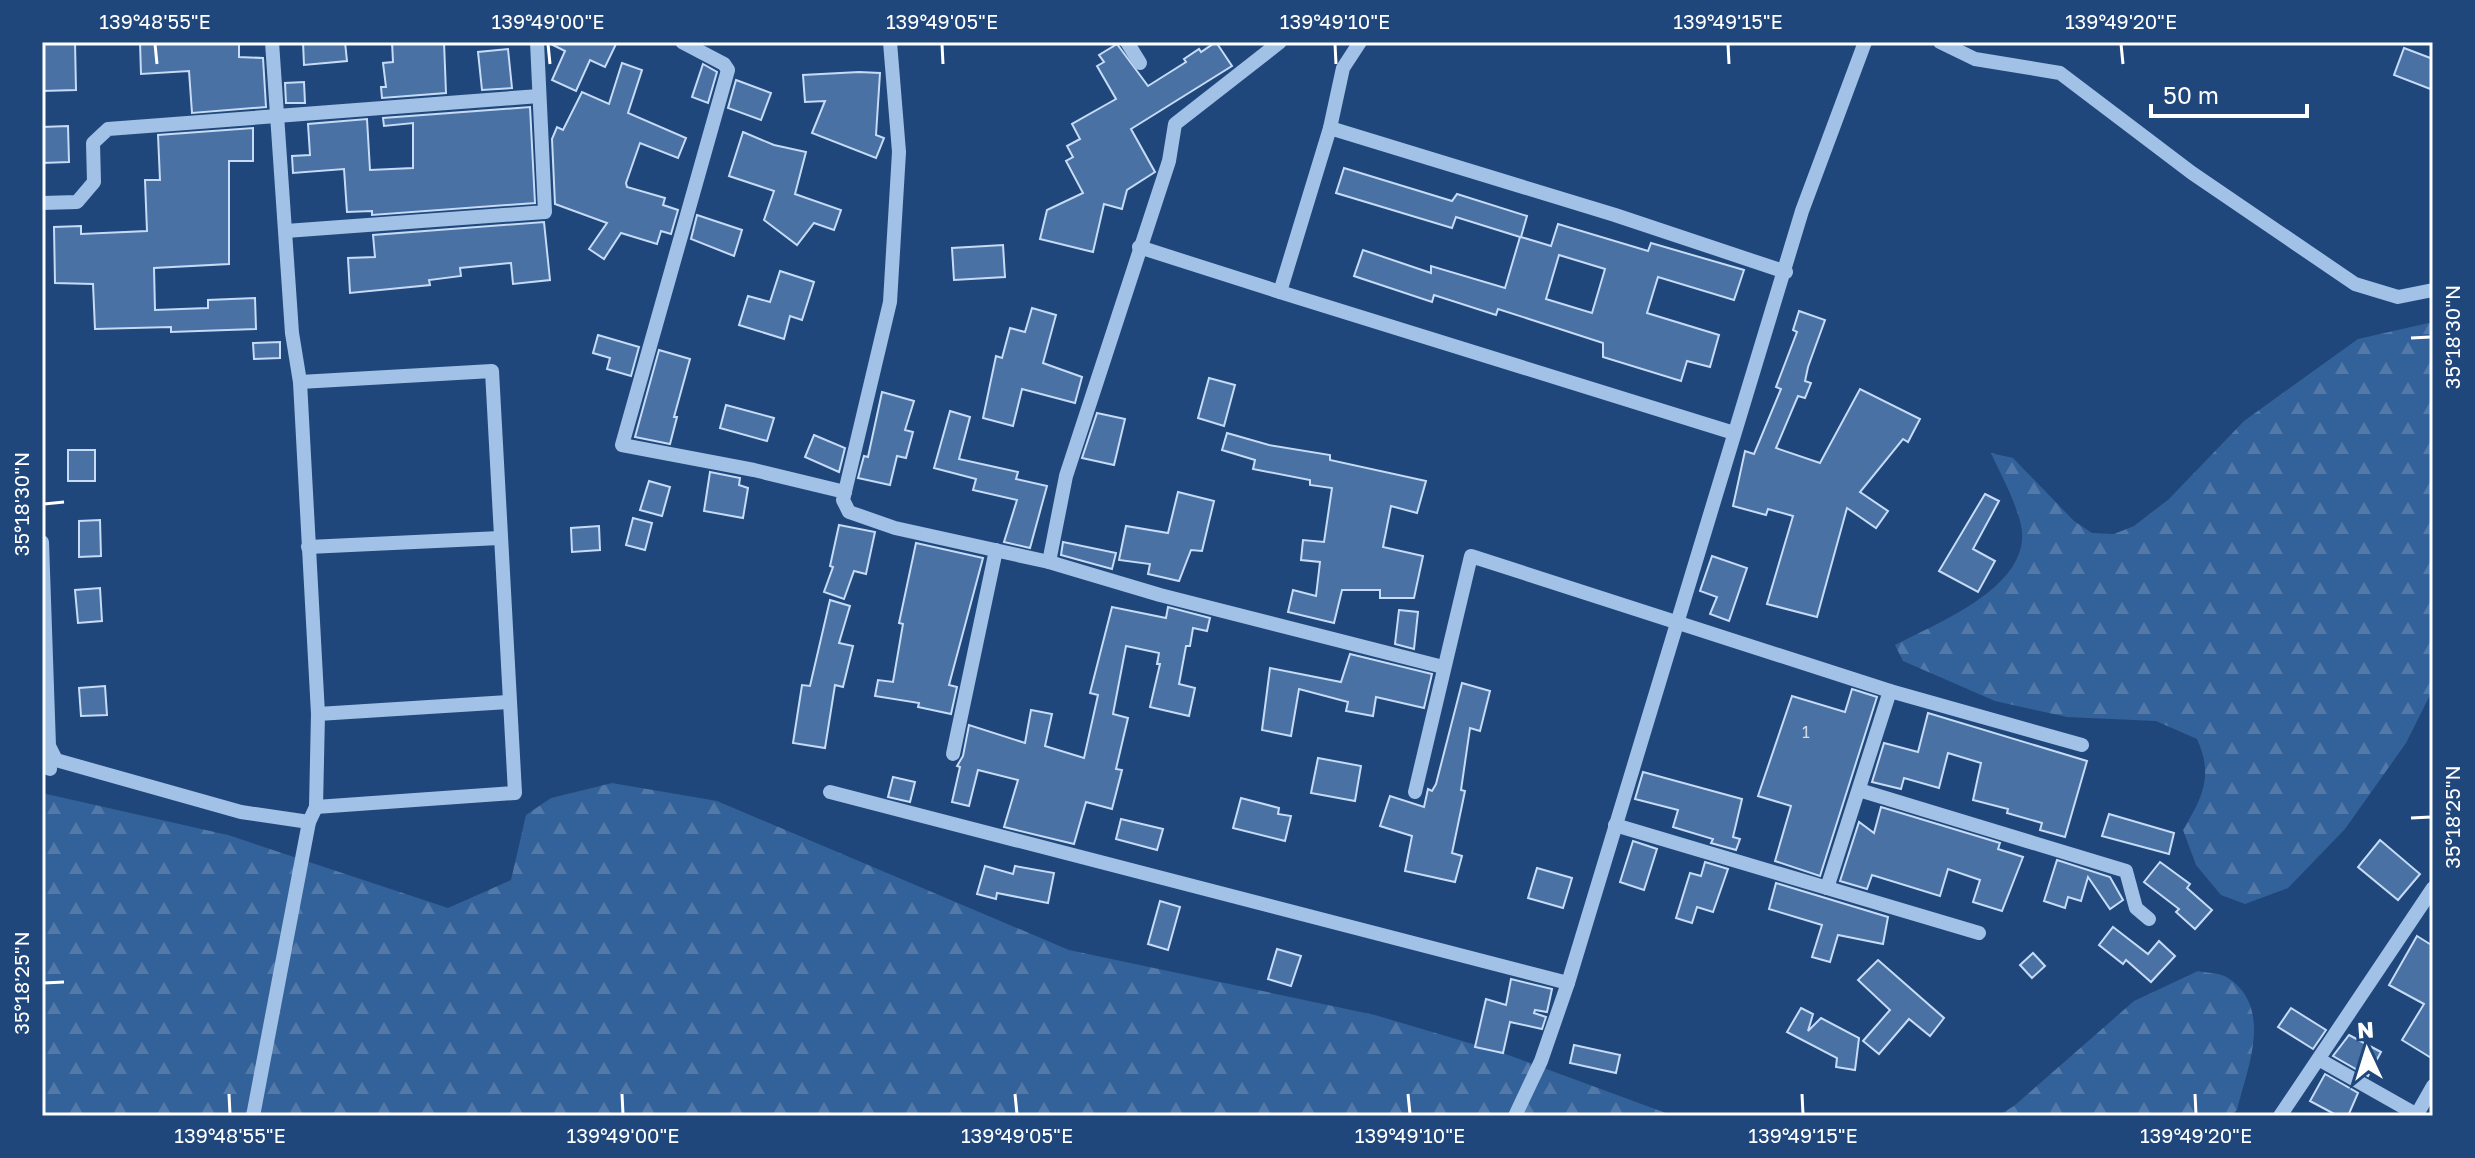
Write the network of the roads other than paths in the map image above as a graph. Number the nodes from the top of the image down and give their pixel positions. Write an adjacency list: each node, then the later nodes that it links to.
1 (272, 42): 12 (street)
2 (537, 42): 11 (street)
3 (890, 42): 22 (street)
4 (1127, 42): 10 (street)
5 (1280, 42): 16 (street)
6 (1360, 42): 13 (street)
7 (1865, 42): 17 (street)
8 (1940, 42): 18 (street)
9 (689, 44): 22 (street)
10 (1140, 63)
11 (539, 96): 12 (street); 15 (street)
12 (276, 116): 14 (street); 15 (street)
13 (1330, 128): 17 (street); 19 (street)
14 (42, 203)
15 (286, 231): 20 (street)
16 (1139, 247): 19 (street); 27 (street)
17 (1786, 272): 21 (street)
18 (2433, 290)
19 (1280, 292): 21 (street)
20 (300, 382): 23 (street); 25 (street)
21 (1734, 433): 28 (street)
22 (845, 492): 26 (street)
23 (500, 538): 25 (street); 32 (street)
24 (42, 542): 31 (street)
25 (308, 547): 33 (street)
26 (996, 550): 27 (street); 36 (street)
27 (1049, 562): 29 (street)
28 (1678, 625): 29 (street); 30 (street); 43 (street)
29 (1443, 667): 40 (street)
30 (1890, 691): 34 (street); 38 (street)
31 (45, 697): 35 (street)
32 (508, 702): 33 (street); 41 (street)
33 (318, 714): 41 (street)
34 (2082, 745)
35 (49, 746): 37 (street); 42 (street)
36 (953, 754)
37 (42, 766)
38 (1859, 790): 44 (street); 46 (street)
39 (830, 792): 48 (street)
40 (1415, 792)
41 (316, 807): 42 (street)
42 (309, 822): 52 (street)
43 (1615, 825): 44 (street); 48 (street)
44 (1827, 888): 47 (street)
45 (2432, 890): 49 (street)
46 (2149, 919)
47 (1979, 933)
48 (1568, 983): 53 (street)
49 (2320, 1060): 51 (street); 54 (street)
50 (2433, 1086): 51 (street)
51 (2417, 1115)
52 (253, 1116)
53 (1515, 1116)
54 (2280, 1116)

